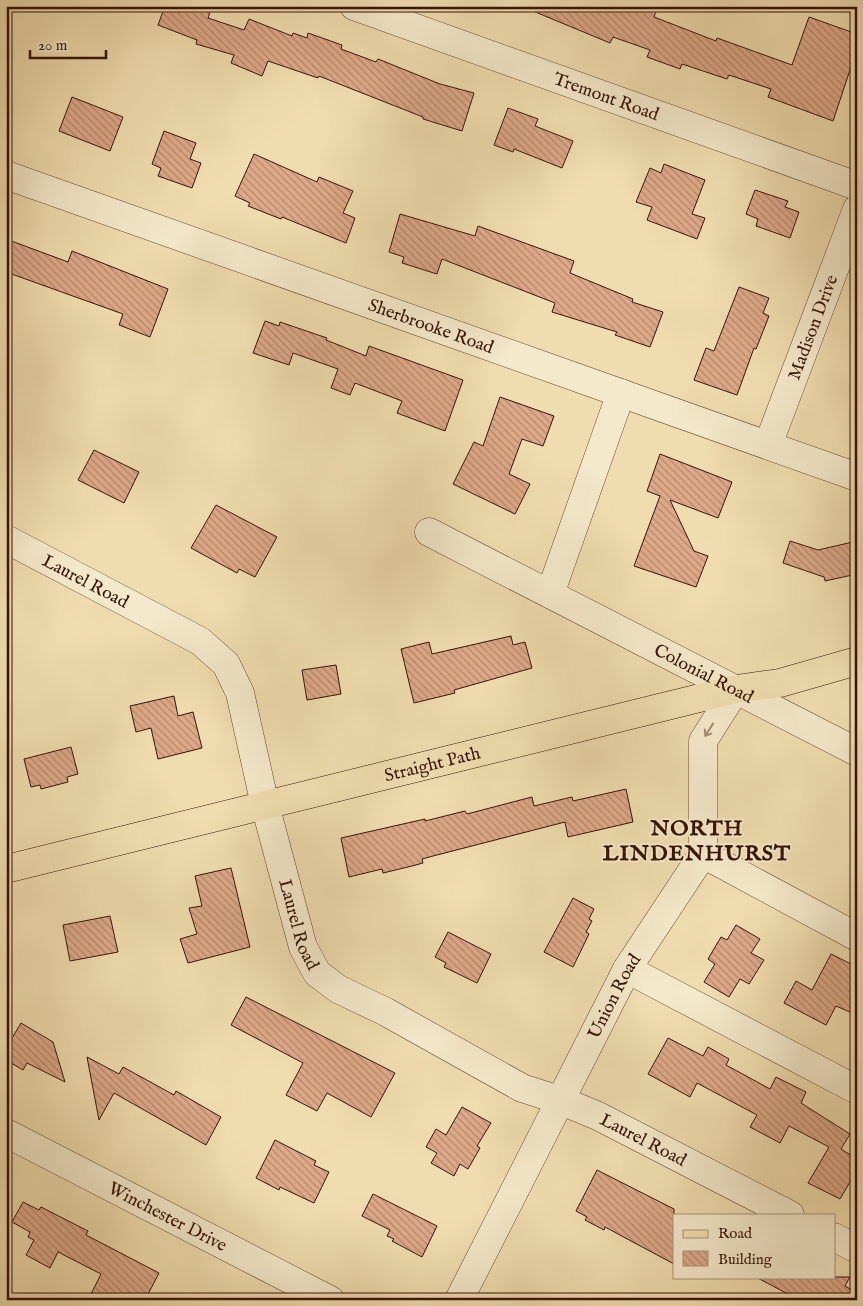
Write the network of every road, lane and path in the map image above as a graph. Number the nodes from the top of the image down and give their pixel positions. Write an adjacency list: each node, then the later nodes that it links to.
1 (354, 6): 3 (street, Tremont Road)
2 (6, 175): 5 (street, Sherbrooke Road)
3 (857, 186)
4 (857, 209): 6 (street, Madison Drive)
5 (621, 393): 6 (street, Sherbrooke Road); 10 (street)
6 (768, 445): 7 (street, Sherbrooke Road)
7 (857, 476)
8 (429, 532): 10 (street, Colonial Road)
9 (6, 539): 14 (street, Laurel Road)
10 (550, 594): 12 (street, Colonial Road)
11 (857, 661): 12 (main road, Straight Path)
12 (736, 689): 13 (street, Colonial Road); 14 (main road, Straight Path); 15 (street, one-way to 15)
13 (857, 752)
14 (265, 806): 16 (main road, Straight Path); 20 (street, Laurel Road)
15 (703, 854): 17 (street); 18 (street, Union Road)
16 (6, 869)
17 (857, 937)
18 (627, 969): 19 (street); 20 (street, Union Road)
19 (857, 1090)
20 (562, 1100): 22 (street, Laurel Road); 26 (street, Union Road)
21 (6, 1134): 25 (street, Winchester Drive)
22 (788, 1214)
23 (836, 1239): 24 (street)
24 (857, 1249)
25 (330, 1300)
26 (459, 1300)

